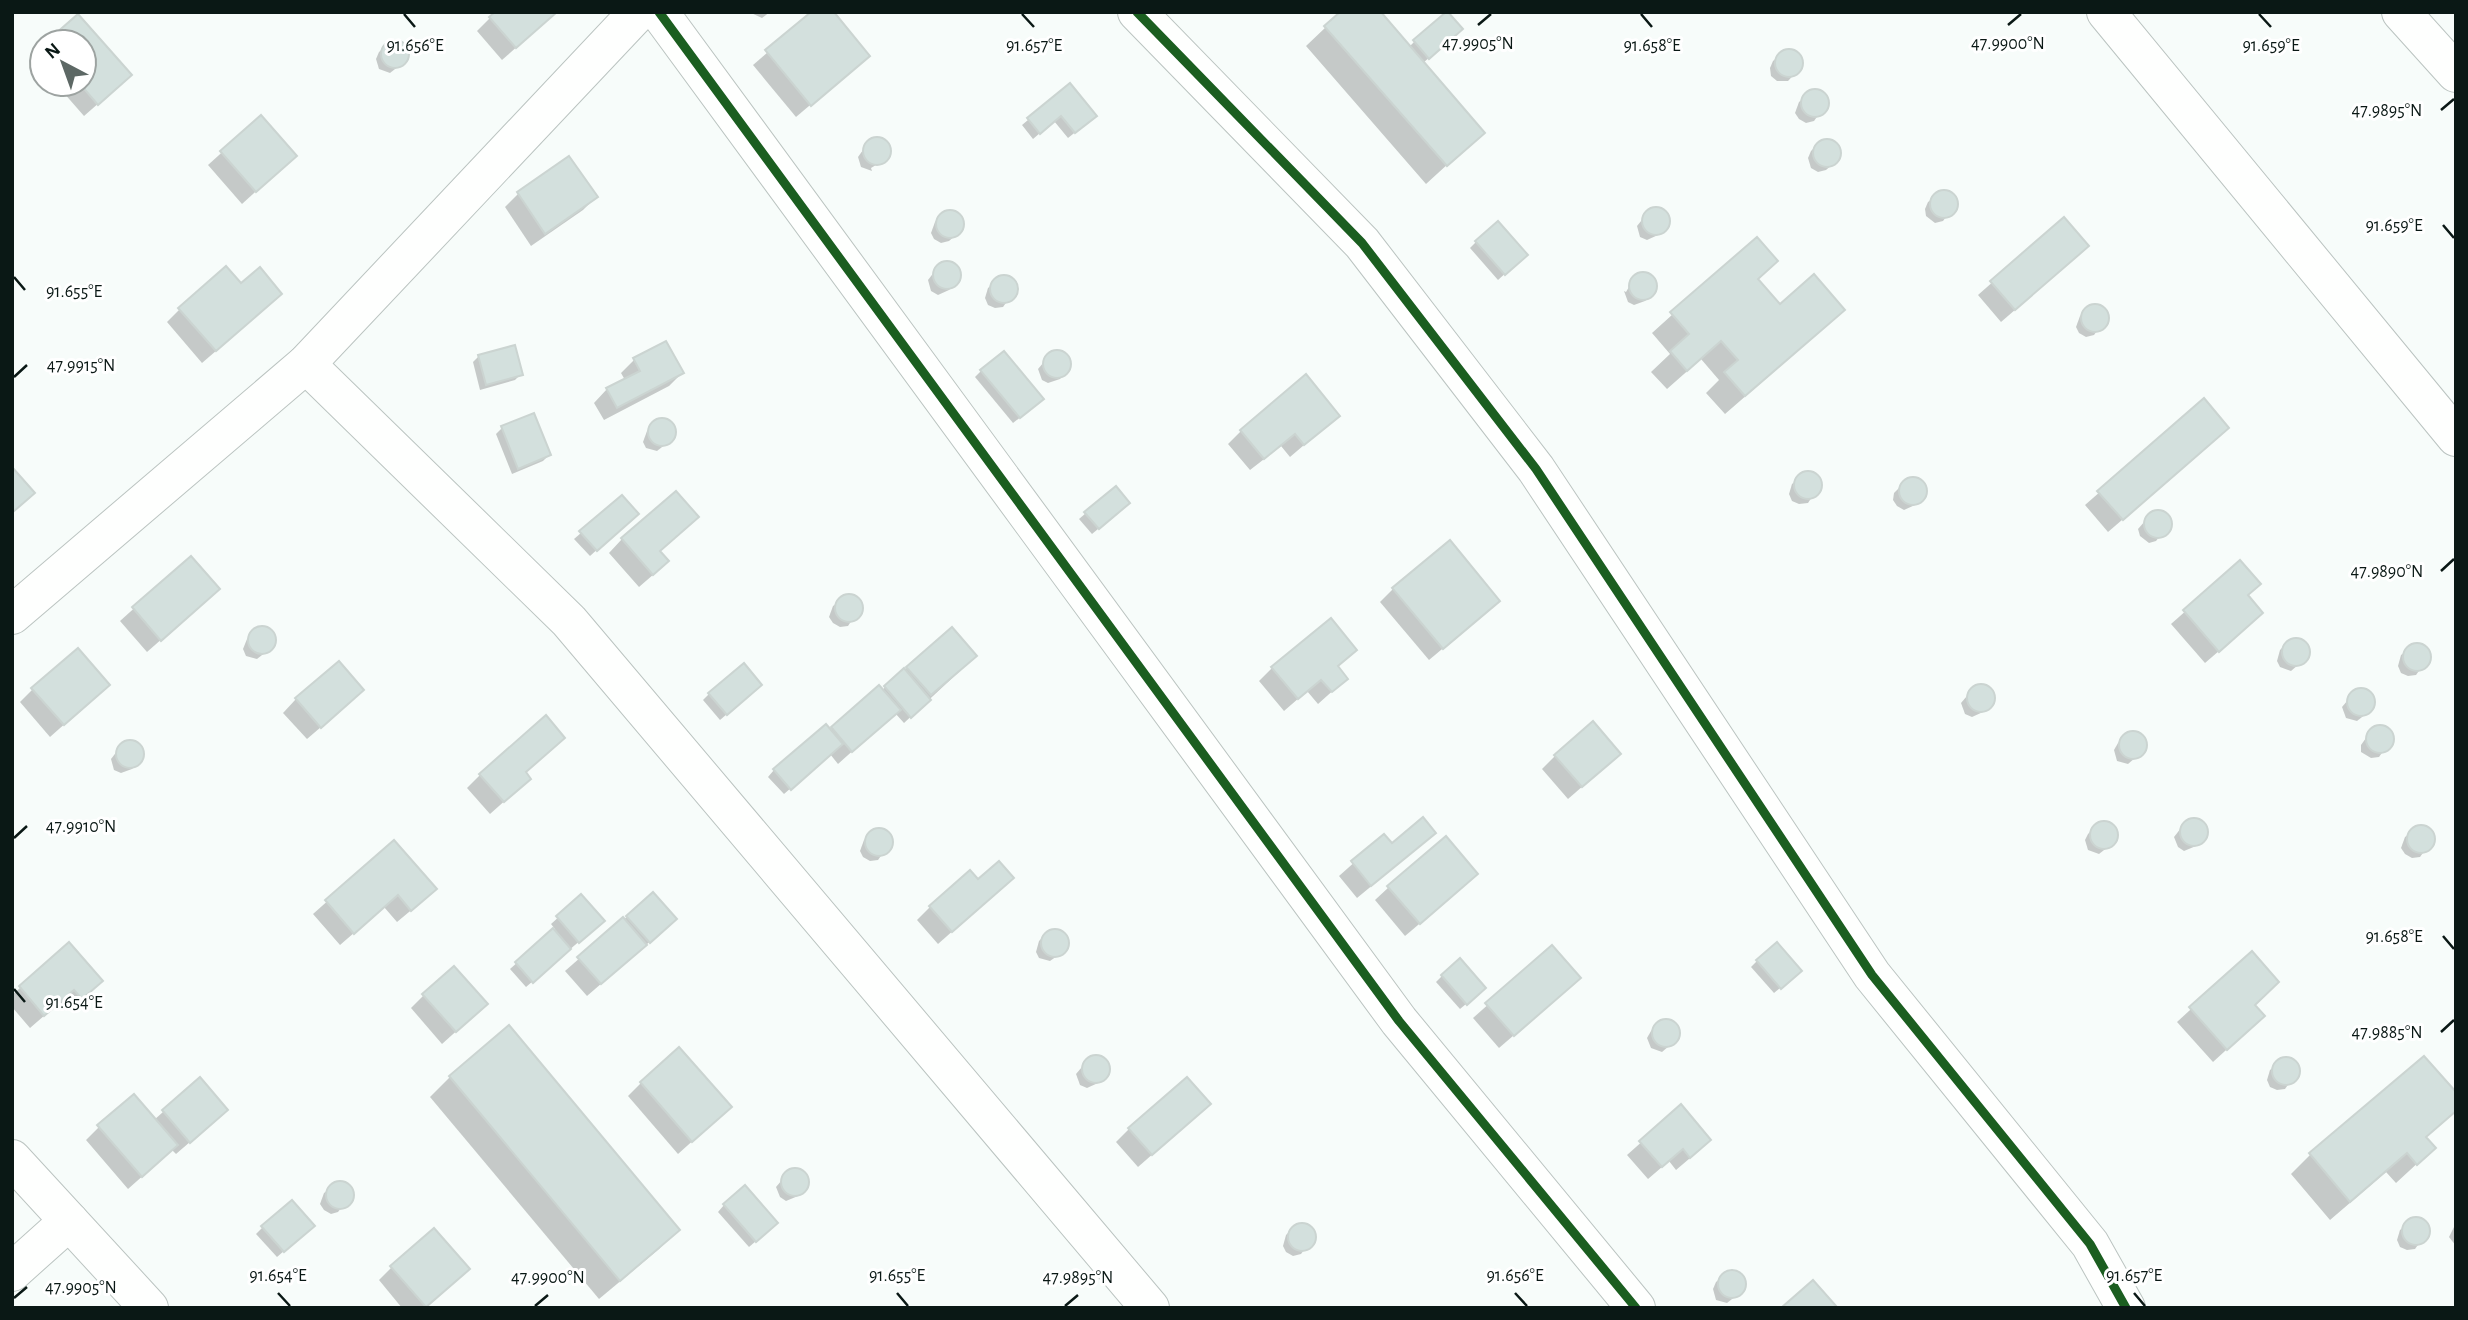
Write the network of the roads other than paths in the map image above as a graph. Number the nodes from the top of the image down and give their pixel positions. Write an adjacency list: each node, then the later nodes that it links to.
1 (638, 12): 7 (street)
2 (659, 12): 15 (street)
3 (1137, 12): 16 (street)
4 (2106, 12): 8 (street)
5 (2401, 12): 6 (street)
6 (2456, 73)
7 (306, 364): 9 (street); 14 (street)
8 (2456, 438)
9 (12, 615)
10 (12, 1159): 11 (street)
11 (69, 1221): 12 (street); 13 (street)
12 (12, 1272)
13 (149, 1308)
14 (1150, 1308)
15 (1636, 1308)
16 (2126, 1308)

